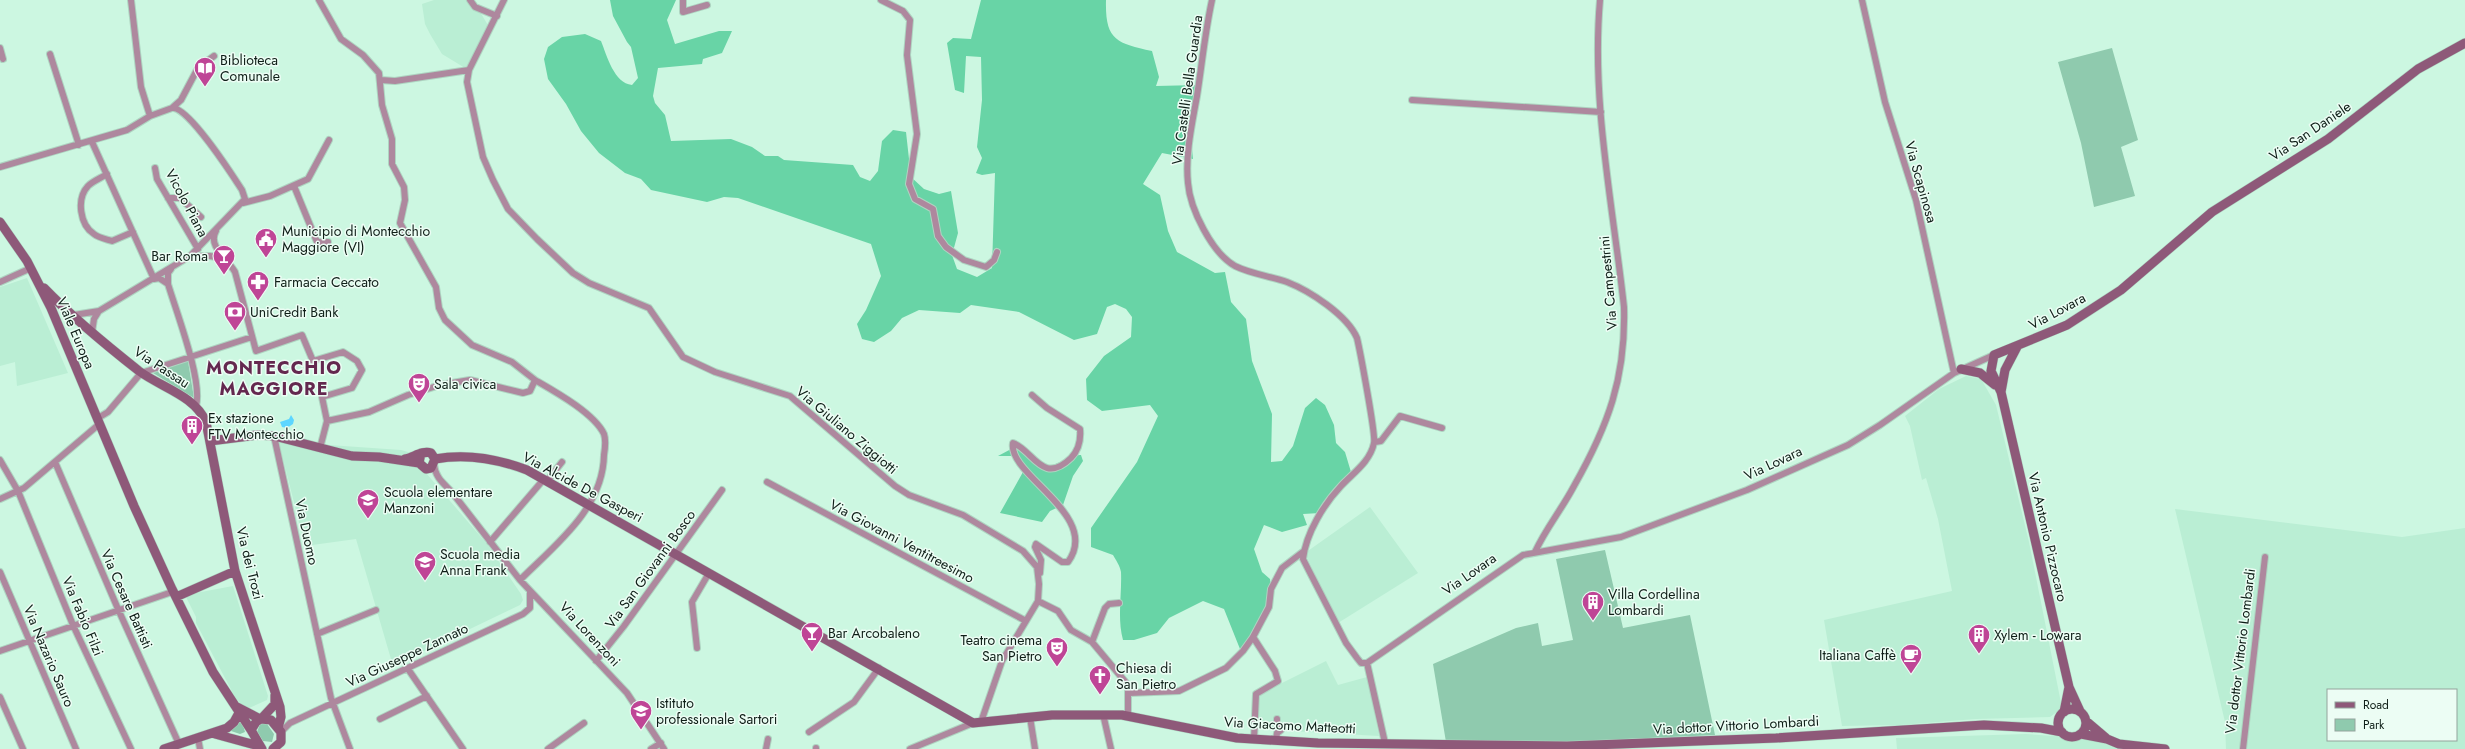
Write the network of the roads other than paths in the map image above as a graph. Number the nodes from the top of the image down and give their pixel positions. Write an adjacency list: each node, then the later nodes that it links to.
1 (131, 0): 22 (street)
2 (319, 0): 18 (street)
3 (470, 0): 11 (street)
4 (504, 0): 11 (street, Via Giuliano Ziggiotti)
5 (683, 0): 10 (street)
6 (881, 0): 39 (street)
7 (1212, 0): 67 (street, Via Castelli Bella Guardia)
8 (1600, 0): 21 (street, Via Campestrini)
9 (1862, 0): 56 (street, Via Scapinosa)
10 (706, 5)
11 (497, 16): 17 (street, Via Giuliano Ziggiotti)
12 (2465, 43): 37 (street, Via San Daniele)
13 (0, 48): 16 (street)
14 (50, 54): 25 (street)
15 (214, 56): 20 (street)
16 (3, 59)
17 (469, 70): 18 (street); 90 (street, Via Giuliano Ziggiotti)
18 (381, 80): 58 (street)
19 (1412, 100): 21 (street)
20 (172, 108): 22 (street); 31 (street)
21 (1601, 112): 84 (street, Via Campestrini)
22 (150, 116): 24 (street)
23 (329, 140): 29 (street)
24 (92, 142): 25 (street); 28 (street)
25 (79, 145): 26 (street)
26 (0, 167)
27 (155, 168): 30 (street, Vicolo Piana)
28 (107, 174): 35 (street); 35 (street)
29 (294, 186): 31 (street); 36 (street)
30 (168, 198): 32 (street); 38 (street, Vicolo Piana)
31 (243, 203): 34 (street)
32 (201, 217)
33 (0, 222): 42 (street)
34 (216, 231): 38 (street); 41 (street)
35 (133, 232): 44 (street)
36 (328, 242)
37 (2173, 245): 52 (street, Via Lovara)
38 (198, 249): 40 (street)
39 (997, 252)
40 (190, 256): 41 (street); 43 (street)
41 (226, 259): 51 (street)
42 (31, 268): 45 (street); 46 (street)
43 (171, 269): 44 (street); 47 (street)
44 (154, 279): 47 (street); 48 (street)
45 (38, 281): 49 (street, Via Passau); 63 (street, Viale Europa)
46 (0, 282)
47 (168, 284): 54 (street)
48 (99, 311): 49 (street); 50 (street)
49 (74, 315): 50 (street, Via Passau)
50 (92, 332): 57 (street, Via Passau)
51 (252, 337): 54 (street); 62 (street)
52 (2017, 347): 53 (street, Via Lovara); 55 (street, Via Antonio Pizzocaro)
53 (1994, 355): 55 (street); 56 (street, Via Lovara); 59 (street, Via Antonio Pizzocaro)
54 (190, 357): 57 (street); 61 (street)
55 (2006, 370): 59 (street, Via Antonio Pizzocaro)
56 (1957, 371): 59 (street); 84 (street, Via Lovara)
57 (141, 373): 61 (street, Via Passau); 63 (street)
58 (535, 380): 62 (street); 81 (street)
59 (2001, 392): 112 (street, Via Antonio Pizzocaro)
60 (1032, 395): 90 (street)
61 (196, 406): 66 (street, Via Passau)
62 (327, 421): 68 (street)
63 (98, 422): 72 (street); 93 (street, Viale Europa)
64 (1442, 428): 67 (street)
65 (274, 436): 66 (street); 68 (street); 102 (street, Via Duomo)
66 (210, 441): 87 (street, Via dei Trozi)
67 (1375, 442): 83 (street)
68 (320, 448): 71 (street)
69 (421, 454): 71 (street); 73 (street); 75 (street)
70 (0, 460): 79 (street, Via Fabio Filzi)
71 (401, 460): 75 (street)
72 (55, 462): 79 (street); 97 (street, Via Cesare Battisti)
73 (435, 462): 75 (street, Via Alcide De Gasperi); 76 (street, Via Alcide De Gasperi); 82 (street, Via Lorenzoni)
74 (562, 462): 76 (street)
75 (419, 463)
76 (545, 480): 81 (street, Via Alcide De Gasperi); 82 (street)
77 (767, 482): 100 (street, Via Giovanni Ventitreesimo)
78 (722, 490): 85 (street, Via San Giovanni Bosco)
79 (18, 491): 80 (street); 101 (street, Via Fabio Filzi)
80 (0, 499)
81 (589, 505): 85 (street, Via Alcide De Gasperi); 91 (street)
82 (490, 542): 91 (street, Via Lorenzoni)
83 (1304, 551): 103 (street); 109 (street)
84 (1535, 552): 109 (street, Via Lovara)
85 (677, 554): 89 (street, Via Alcide De Gasperi); 108 (street, Via San Giovanni Bosco)
86 (2265, 557): 166 (street, Via dottor Vittorio Lombardi)
87 (235, 570): 93 (street); 113 (street, Via dei Trozi)
88 (0, 572): 104 (street, Via Nazario Sauro)
89 (709, 573): 106 (street); 111 (street, Via Alcide De Gasperi)
90 (1039, 574): 94 (street)
91 (520, 580): 92 (street, Via Lorenzoni)
92 (530, 591): 96 (street); 99 (street, Via Lorenzoni)
93 (174, 594): 97 (street); 118 (street, Viale Europa)
94 (1038, 601): 100 (street); 105 (street)
95 (1119, 603): 105 (street)
96 (530, 608): 99 (street); 110 (street, Via Giuseppe Zannato)
97 (118, 610): 101 (street); 145 (street, Via Cesare Battisti)
98 (376, 610): 102 (street)
99 (551, 612): 108 (street, Via Lorenzoni)
100 (1026, 621): 128 (street)
101 (73, 625): 104 (street); 153 (street, Via Fabio Filzi)
102 (317, 634): 117 (street, Via Duomo)
103 (1253, 637): 114 (street); 141 (street)
104 (31, 642): 107 (street); 152 (street, Via Nazario Sauro)
105 (1092, 642): 114 (street)
106 (697, 648)
107 (0, 652)
108 (596, 660): 143 (street, Via Lorenzoni)
109 (1367, 663): 144 (street)
110 (408, 668): 115 (street); 117 (street, Via Giuseppe Zannato)
111 (879, 668): 128 (street, Via Alcide De Gasperi); 133 (street)
112 (2069, 687): 119 (street, Via Antonio Pizzocaro); 121 (street, Via Antonio Pizzocaro)
113 (274, 690): 124 (street, Via dei Trozi); 131 (street, Via dei Trozi)
114 (1130, 693): 122 (street)
115 (427, 696): 125 (street); 157 (street)
116 (0, 697): 151 (street)
117 (333, 702): 131 (street, Via Giuseppe Zannato); 156 (street, Via Duomo)
118 (237, 710): 124 (street, Viale Europa); 132 (street, Viale Europa); 135 (street)
119 (2080, 711): 121 (street); 127 (street)
120 (1103, 714): 122 (street, Via Giacomo Matteotti); 123 (street, Via Giacomo Matteotti); 164 (street)
121 (2062, 714): 130 (street); 134 (street)
122 (1128, 716): 141 (street, Via Giacomo Matteotti)
123 (1030, 717): 128 (street, Via Giacomo Matteotti); 163 (street)
124 (261, 719): 131 (street, Viale Europa); 132 (street)
125 (380, 719)
126 (1277, 719): 137 (street)
127 (2086, 721): 136 (street); 139 (street)
128 (977, 722): 162 (street)
129 (584, 723): 158 (street)
130 (2041, 728): 134 (street, Via dottor Vittorio Lombardi); 147 (street, Via dottor Vittorio Lombardi)
131 (279, 730): 146 (street)
132 (252, 732): 142 (street); 149 (street, Viale Europa)
133 (809, 732)
134 (2062, 732): 136 (street)
135 (214, 734): 138 (street); 142 (street)
136 (2081, 734): 139 (street)
137 (1277, 737): 141 (street, Via Giacomo Matteotti); 144 (street, Via Giacomo Matteotti)
138 (198, 738): 145 (street); 154 (street)
139 (2107, 738): 148 (street)
140 (768, 739): 161 (street)
141 (1254, 739)
142 (236, 740): 149 (street)
143 (661, 743): 159 (street); 160 (street, Via Lorenzoni)
144 (1385, 743): 147 (street, Via Giacomo Matteotti)
145 (179, 744): 150 (street)
146 (282, 746): 155 (street)
147 (1432, 746)
148 (2120, 746): 165 (street)
149 (260, 747)
150 (168, 748)
151 (23, 749)
152 (76, 749)
153 (131, 749)
154 (200, 749)
155 (274, 749)
156 (350, 749)
157 (462, 749)
158 (548, 749)
159 (651, 749)
160 (664, 749)
161 (766, 749)
162 (910, 749)
163 (1035, 749)
164 (1111, 749)
165 (2165, 749)
166 (2243, 749)

